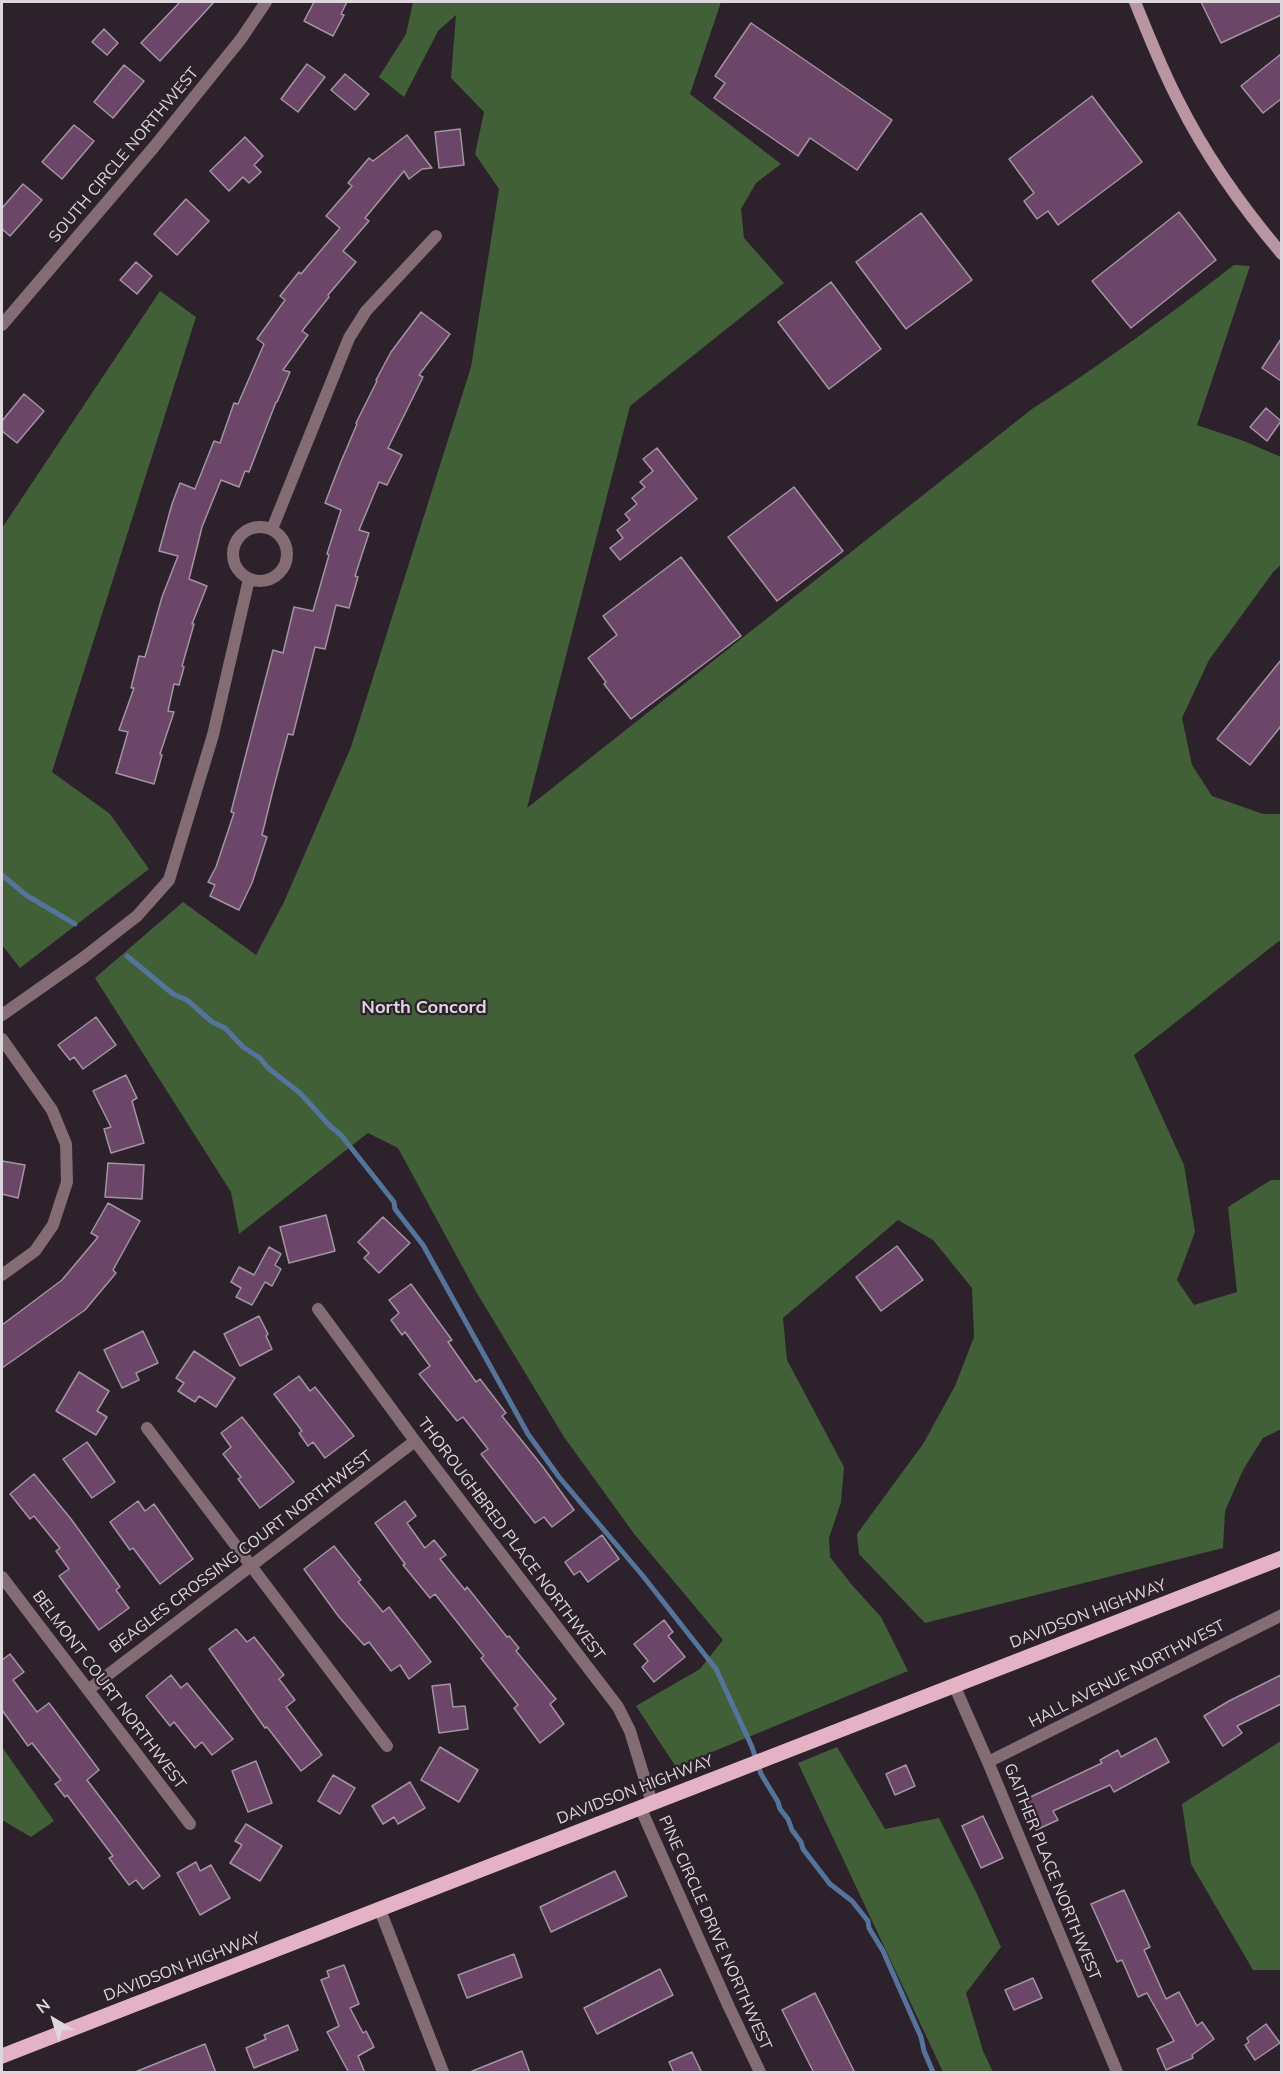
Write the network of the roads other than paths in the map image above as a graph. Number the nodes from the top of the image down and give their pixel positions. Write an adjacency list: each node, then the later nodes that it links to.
1 (266, 2): 5 (street, SOUTH CIRCLE NORTHWEST)
2 (1136, 2): 4 (street)
3 (436, 236): 6 (street)
4 (1281, 254)
5 (2, 325)
6 (272, 529): 7 (street); 7 (street)
7 (249, 579): 8 (street)
8 (2, 1015)
9 (2, 1039): 10 (street)
10 (2, 1275)
11 (318, 1309): 13 (street, THOROUGHBRED PLACE NORTHWEST)
12 (147, 1428): 15 (street)
13 (415, 1441): 15 (street, BEAGLES CROSSING COURT NORTHWEST); 22 (street, THOROUGHBRED PLACE NORTHWEST)
14 (1281, 1558): 18 (main road, DAVIDSON HIGHWAY)
15 (251, 1566): 19 (street, BEAGLES CROSSING COURT NORTHWEST); 20 (street)
16 (2, 1576): 19 (street, BELMONT COURT NORTHWEST)
17 (1281, 1615): 21 (street, HALL AVENUE NORTHWEST)
18 (954, 1685): 21 (street, GAITHER PLACE NORTHWEST); 22 (main road, DAVIDSON HIGHWAY)
19 (88, 1690): 23 (street, BELMONT COURT NORTHWEST)
20 (387, 1746)
21 (988, 1761): 28 (street, GAITHER PLACE NORTHWEST)
22 (646, 1805): 24 (main road, DAVIDSON HIGHWAY); 27 (street, PINE CIRCLE DRIVE NORTHWEST)
23 (190, 1824)
24 (380, 1910): 25 (main road, DAVIDSON HIGHWAY); 26 (street)
25 (2, 2056)
26 (443, 2073)
27 (760, 2073)
28 (1117, 2073)

